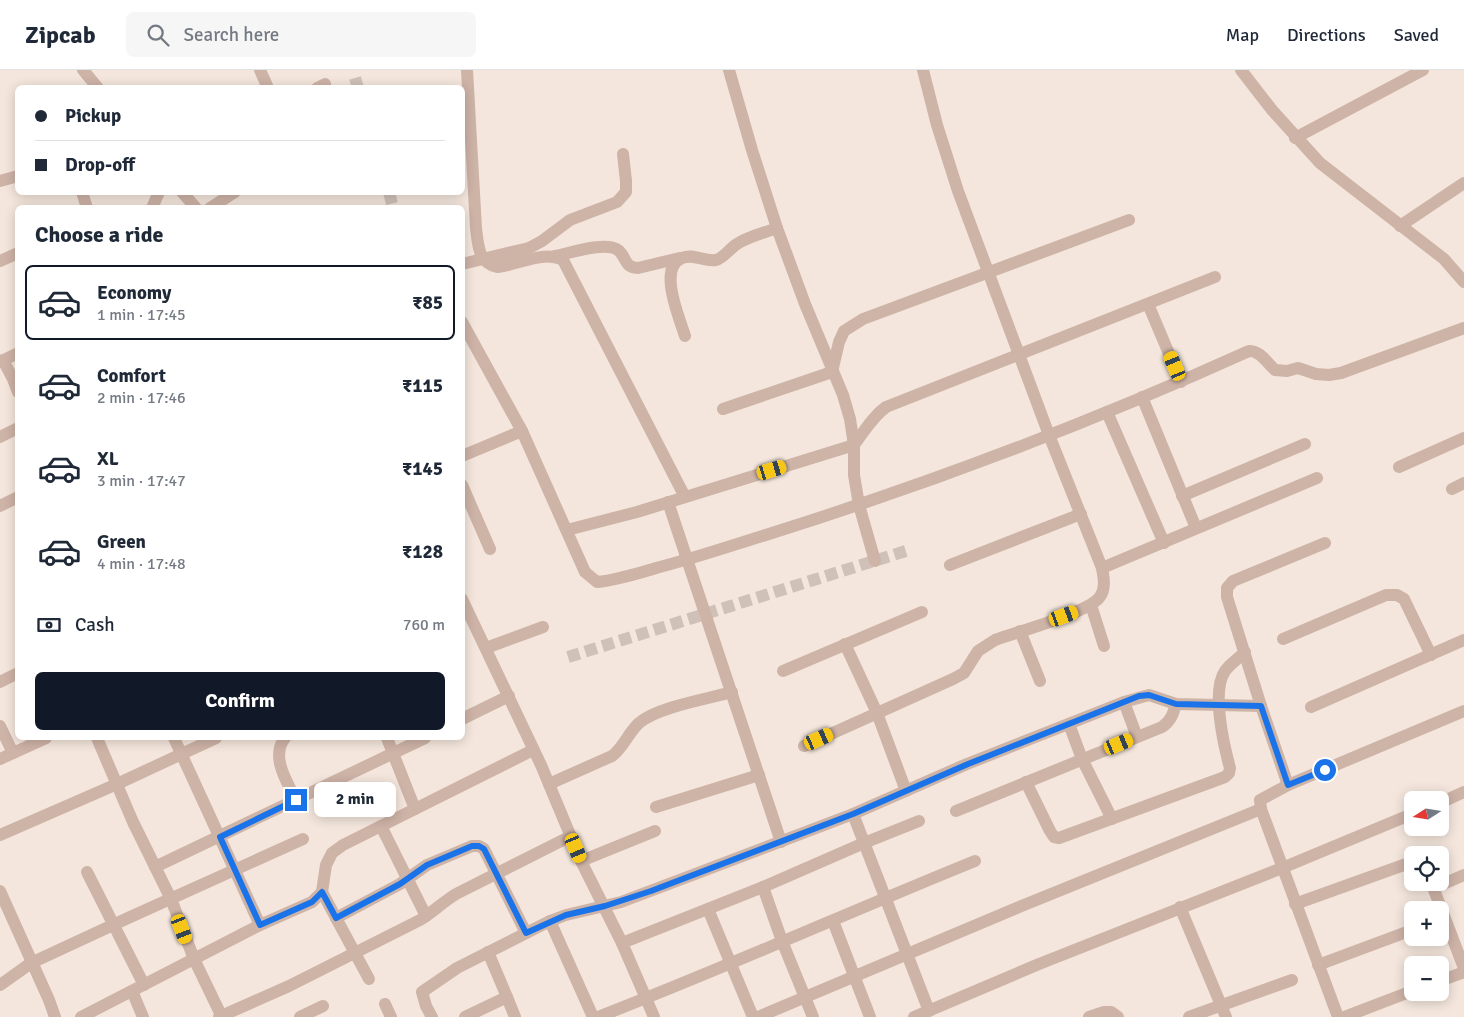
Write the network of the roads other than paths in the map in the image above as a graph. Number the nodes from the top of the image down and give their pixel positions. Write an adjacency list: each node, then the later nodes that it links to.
1 (83, 70): 8 (street)
2 (260, 70): 9 (street)
3 (467, 70): 25 (street)
4 (729, 70): 21 (street)
5 (923, 70): 28 (street)
6 (1241, 70): 10 (street)
7 (1423, 70): 10 (street)
8 (96, 85)
9 (267, 85)
10 (1295, 138): 20 (street)
11 (623, 154): 25 (street)
12 (15, 177): 13 (street)
13 (0, 181)
14 (1464, 182): 20 (street)
15 (185, 195): 17 (street)
16 (230, 195): 18 (street)
17 (193, 205)
18 (215, 205)
19 (1129, 220): 28 (street)
20 (1400, 226): 30 (street)
21 (777, 228): 24 (street); 38 (street)
22 (15, 254): 26 (street)
23 (555, 256): 24 (street); 25 (street); 58 (street)
24 (680, 258): 34 (street)
25 (483, 259): 27 (street)
26 (0, 261)
27 (465, 263)
28 (988, 273): 36 (street); 38 (street)
29 (1215, 277): 31 (street)
30 (1464, 282)
31 (1148, 304): 36 (street); 39 (street)
32 (465, 327): 45 (street)
33 (1464, 328): 39 (street)
34 (685, 336)
35 (15, 354): 37 (street)
36 (1019, 354): 46 (street); 50 (street)
37 (2, 361): 40 (street)
38 (832, 372): 42 (street); 50 (street)
39 (1181, 382): 41 (street)
40 (15, 384)
41 (1142, 397): 43 (street); 57 (street)
42 (723, 409)
43 (1106, 412): 46 (street); 66 (street)
44 (15, 430): 47 (street)
45 (522, 431): 51 (street); 65 (street)
46 (1049, 434): 61 (street); 63 (street)
47 (0, 437)
48 (1464, 438): 52 (street)
49 (1305, 444): 57 (street)
50 (854, 445): 58 (street); 61 (street)
51 (465, 455)
52 (1399, 466)
53 (1317, 478): 64 (street)
54 (1464, 483): 55 (street)
55 (1452, 489)
56 (465, 492): 68 (street)
57 (1182, 496): 64 (street)
58 (685, 497): 60 (street)
59 (15, 498): 62 (street)
60 (668, 502): 65 (street); 69 (street)
61 (859, 505): 69 (street); 70 (street)
62 (0, 506)
63 (1081, 514): 71 (street); 72 (street)
64 (1196, 528): 66 (street)
65 (567, 530): 69 (street)
66 (1164, 543): 72 (street)
67 (1325, 543): 83 (street)
68 (490, 549)
69 (688, 560): 89 (street)
70 (874, 561)
71 (950, 564)
72 (1102, 568): 74 (street)
73 (465, 604): 82 (street)
74 (1091, 605): 77 (street); 81 (street)
75 (922, 612): 80 (street)
76 (543, 627): 82 (street)
77 (1020, 631): 87 (street); 97 (street)
78 (1283, 639): 84 (street)
79 (1464, 640): 84 (street)
80 (845, 644): 85 (street); 97 (street)
81 (1104, 646)
82 (486, 648): 90 (street)
83 (1245, 652): 93 (street); 94 (street)
84 (1431, 655): 95 (street)
85 (783, 671)
86 (15, 674): 88 (street)
87 (1040, 680)
88 (0, 682)
89 (732, 692): 116 (street); 119 (street)
90 (509, 696): 98 (street); 110 (street)
91 (1124, 702): 92 (street); 99 (street); 101 (street)
92 (1176, 704): 93 (street); 101 (street)
93 (1220, 705): 94 (street); 131 (street)
94 (1261, 706): 120 (street)
95 (1311, 707)
96 (1464, 711): 120 (street)
97 (877, 713): 109 (street); 121 (street)
98 (465, 718)
99 (1068, 724): 115 (street); 121 (street)
100 (0, 726): 111 (street)
101 (1137, 737): 115 (street)
102 (42, 740): 111 (street)
103 (98, 740): 118 (street)
104 (175, 740): 113 (street)
105 (212, 740): 113 (street)
106 (283, 740): 124 (street)
107 (388, 740): 112 (street)
108 (421, 740): 112 (street)
109 (804, 746)
110 (533, 750): 119 (street); 126 (street)
111 (13, 753): 114 (street)
112 (393, 753): 124 (street); 126 (street)
113 (182, 754): 118 (street); 137 (street)
114 (0, 759)
115 (1082, 759): 117 (street); 131 (street)
116 (759, 775): 125 (street); 139 (street)
117 (1026, 782): 128 (street); 131 (street)
118 (117, 784): 135 (street); 144 (street)
119 (549, 784): 136 (street)
120 (1288, 785): 127 (street)
121 (906, 791): 129 (street)
122 (1464, 792): 123 (street)
123 (1449, 799)
124 (296, 800): 137 (street)
125 (656, 807)
126 (415, 809): 133 (street)
127 (1261, 809): 145 (street); 175 (street)
128 (956, 811)
129 (853, 814): 139 (street); 140 (street)
130 (1404, 817): 145 (street)
131 (1112, 819)
132 (918, 821): 140 (street)
133 (380, 826): 150 (street); 154 (street)
134 (655, 831): 142 (street)
135 (0, 836)
136 (571, 836): 142 (street); 148 (street)
137 (220, 837): 144 (street); 146 (street)
138 (304, 839): 146 (street)
139 (781, 842): 158 (street)
140 (864, 843): 152 (street); 155 (street)
141 (975, 860): 155 (street)
142 (581, 861): 158 (street)
143 (1404, 865): 157 (street)
144 (155, 867): 156 (street)
145 (1282, 868): 157 (street); 159 (street)
146 (235, 869): 156 (street); 167 (street)
147 (87, 872): 166 (street)
148 (496, 873): 150 (street); 161 (street); 169 (street)
149 (1464, 875): 151 (street)
150 (407, 879): 161 (street); 163 (street)
151 (1449, 880)
152 (763, 887): 160 (street); 171 (street)
153 (0, 891): 162 (street)
154 (322, 892): 163 (street); 167 (street)
155 (885, 897): 165 (street); 175 (street)
156 (171, 899): 166 (street); 177 (street)
157 (1295, 904): 180 (street)
158 (605, 906): 164 (street); 172 (street)
159 (1180, 907): 195 (street); 196 (street)
160 (708, 909): 172 (street); 178 (street)
161 (426, 916): 174 (street)
162 (5, 918): 179 (street)
163 (336, 918): 174 (street)
164 (550, 921): 169 (street); 206 (street)
165 (833, 921): 171 (street); 182 (street)
166 (113, 924): 179 (street); 187 (street)
167 (260, 925): 177 (street)
168 (1449, 931): 176 (street)
169 (526, 933): 173 (street)
170 (1404, 933): 180 (street)
171 (782, 941): 178 (street); 190 (street)
172 (622, 943): 192 (street)
173 (488, 952): 191 (street); 203 (street)
174 (355, 953): 184 (street); 200 (street)
175 (907, 953): 182 (street); 195 (street)
176 (1461, 953): 181 (street)
177 (194, 959): 187 (street); 200 (street)
178 (730, 962): 192 (street); 209 (street)
179 (31, 963): 186 (street); 197 (street)
180 (1318, 965): 217 (street)
181 (1464, 970): 183 (street)
182 (854, 976): 190 (street); 212 (street)
183 (1449, 977)
184 (369, 979)
185 (1292, 980): 196 (street)
186 (0, 985)
187 (144, 985): 188 (street)
188 (132, 991): 198 (street); 199 (street)
189 (1404, 995): 218 (street)
190 (805, 996): 210 (street); 211 (street)
191 (507, 998): 204 (street); 205 (street)
192 (647, 998): 207 (street); 208 (street)
193 (385, 1004): 202 (street)
194 (323, 1006): 201 (street)
195 (929, 1011): 213 (street)
196 (1224, 1011): 216 (street)
197 (54, 1017)
198 (81, 1017)
199 (143, 1017)
200 (221, 1017)
201 (300, 1017)
202 (391, 1017)
203 (432, 1017)
204 (465, 1017)
205 (515, 1017)
206 (593, 1017)
207 (598, 1017)
208 (654, 1017)
209 (753, 1017)
210 (758, 1017)
211 (813, 1017)
212 (870, 1017)
213 (914, 1017)
214 (1089, 1017): 215 (street)
215 (1118, 1017)
216 (1189, 1017)
217 (1338, 1017)
218 (1344, 1017)

